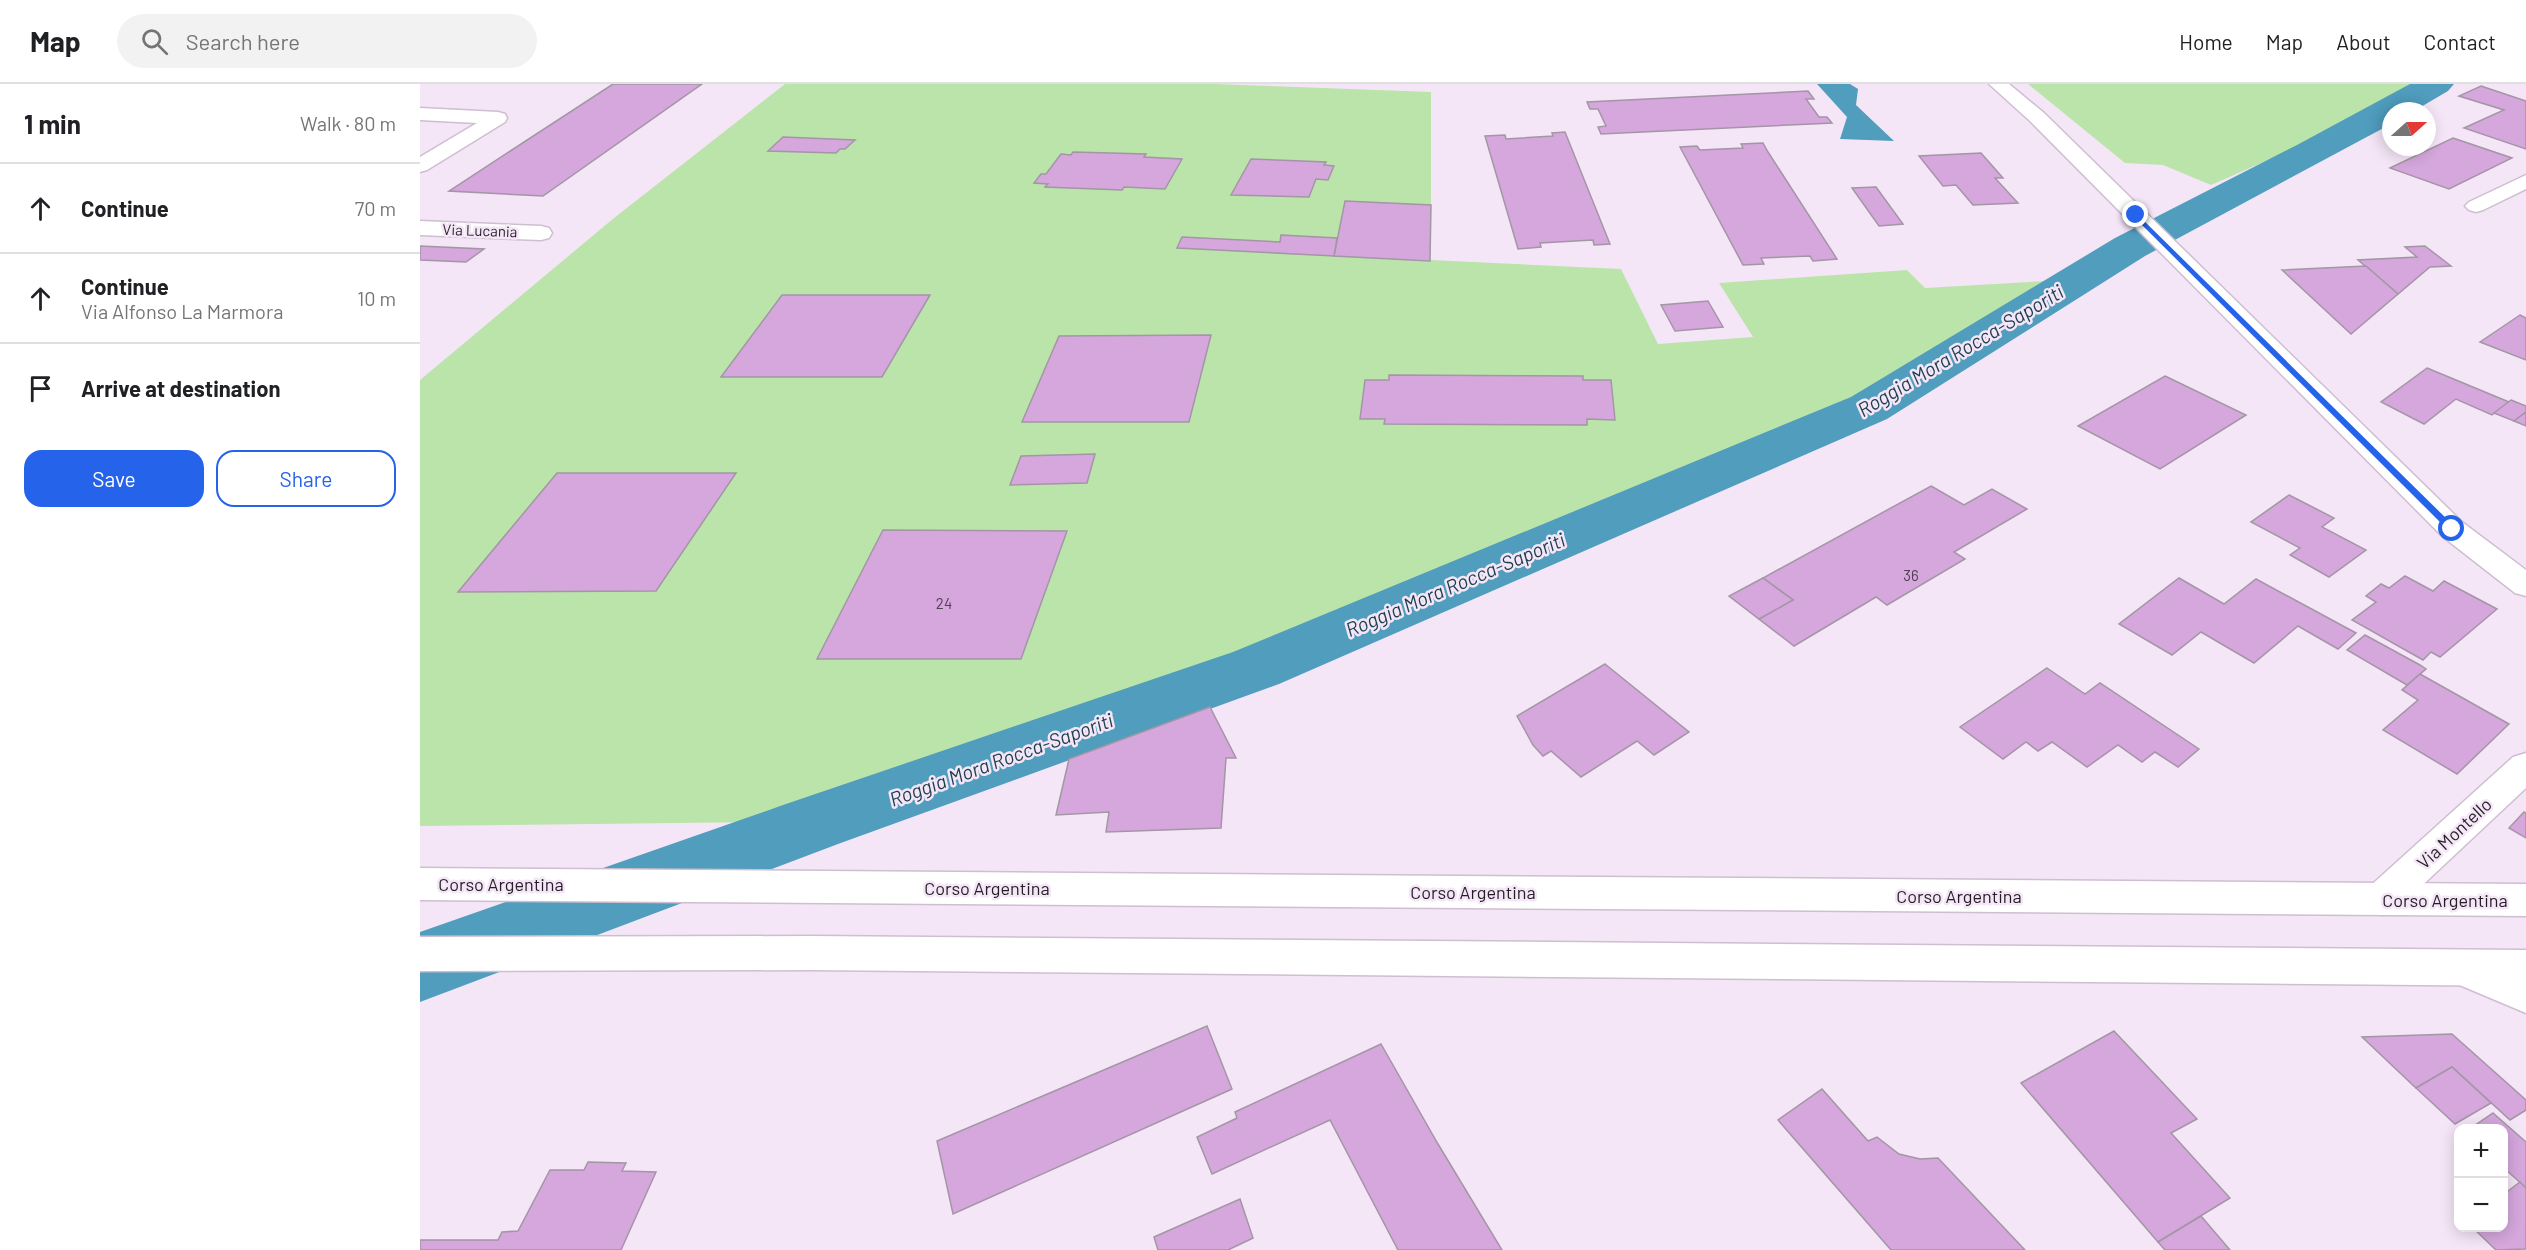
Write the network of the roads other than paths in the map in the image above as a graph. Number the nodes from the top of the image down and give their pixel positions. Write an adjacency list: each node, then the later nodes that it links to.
1 (1998, 84): 8 (main road)
2 (420, 114): 3 (main road)
3 (420, 166)
4 (2526, 181): 5 (main road)
5 (2476, 206)
6 (420, 228): 7 (main road, Via Lucania)
7 (541, 232)
8 (2526, 586)
9 (2526, 767): 11 (main road, Via Montello)
10 (420, 884): 11 (main road, Corso Argentina)
11 (2382, 899): 12 (main road, Corso Argentina)
12 (2526, 900)
13 (420, 954): 14 (main road)
14 (2462, 967): 15 (main road); 16 (main road)
15 (2526, 968)
16 (2526, 994)

